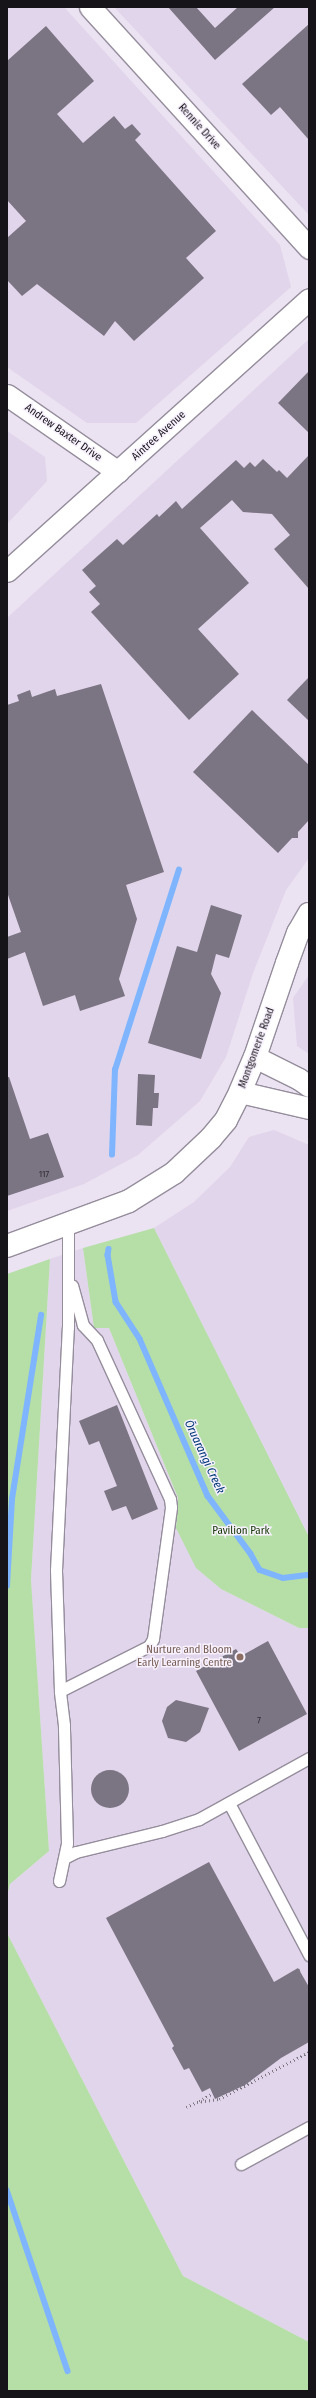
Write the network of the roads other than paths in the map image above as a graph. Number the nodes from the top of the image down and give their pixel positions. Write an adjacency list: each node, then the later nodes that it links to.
1 (90, 7): 2 (street, Rennie Drive)
2 (309, 248)
3 (309, 299): 5 (street, Aintree Avenue)
4 (7, 395): 5 (street, Andrew Baxter Drive)
5 (118, 472): 6 (street, Aintree Avenue)
6 (7, 571)
7 (309, 914): 8 (street, Montgomerie Road)
8 (255, 1057): 9 (street); 10 (street, Montgomerie Road)
9 (309, 1086)
10 (240, 1092): 11 (street); 12 (street, Montgomerie Road)
11 (309, 1108)
12 (68, 1226): 13 (street, Montgomerie Road); 14 (lane)
13 (7, 1246)
14 (68, 1268): 15 (lane); 15 (lane)
15 (60, 1691): 18 (lane)
16 (309, 1758): 17 (lane)
17 (229, 1803): 18 (lane); 20 (lane)
18 (66, 1857): 19 (lane)
19 (59, 1881)
20 (309, 1954)
21 (309, 2128): 22 (lane)
22 (241, 2164)

